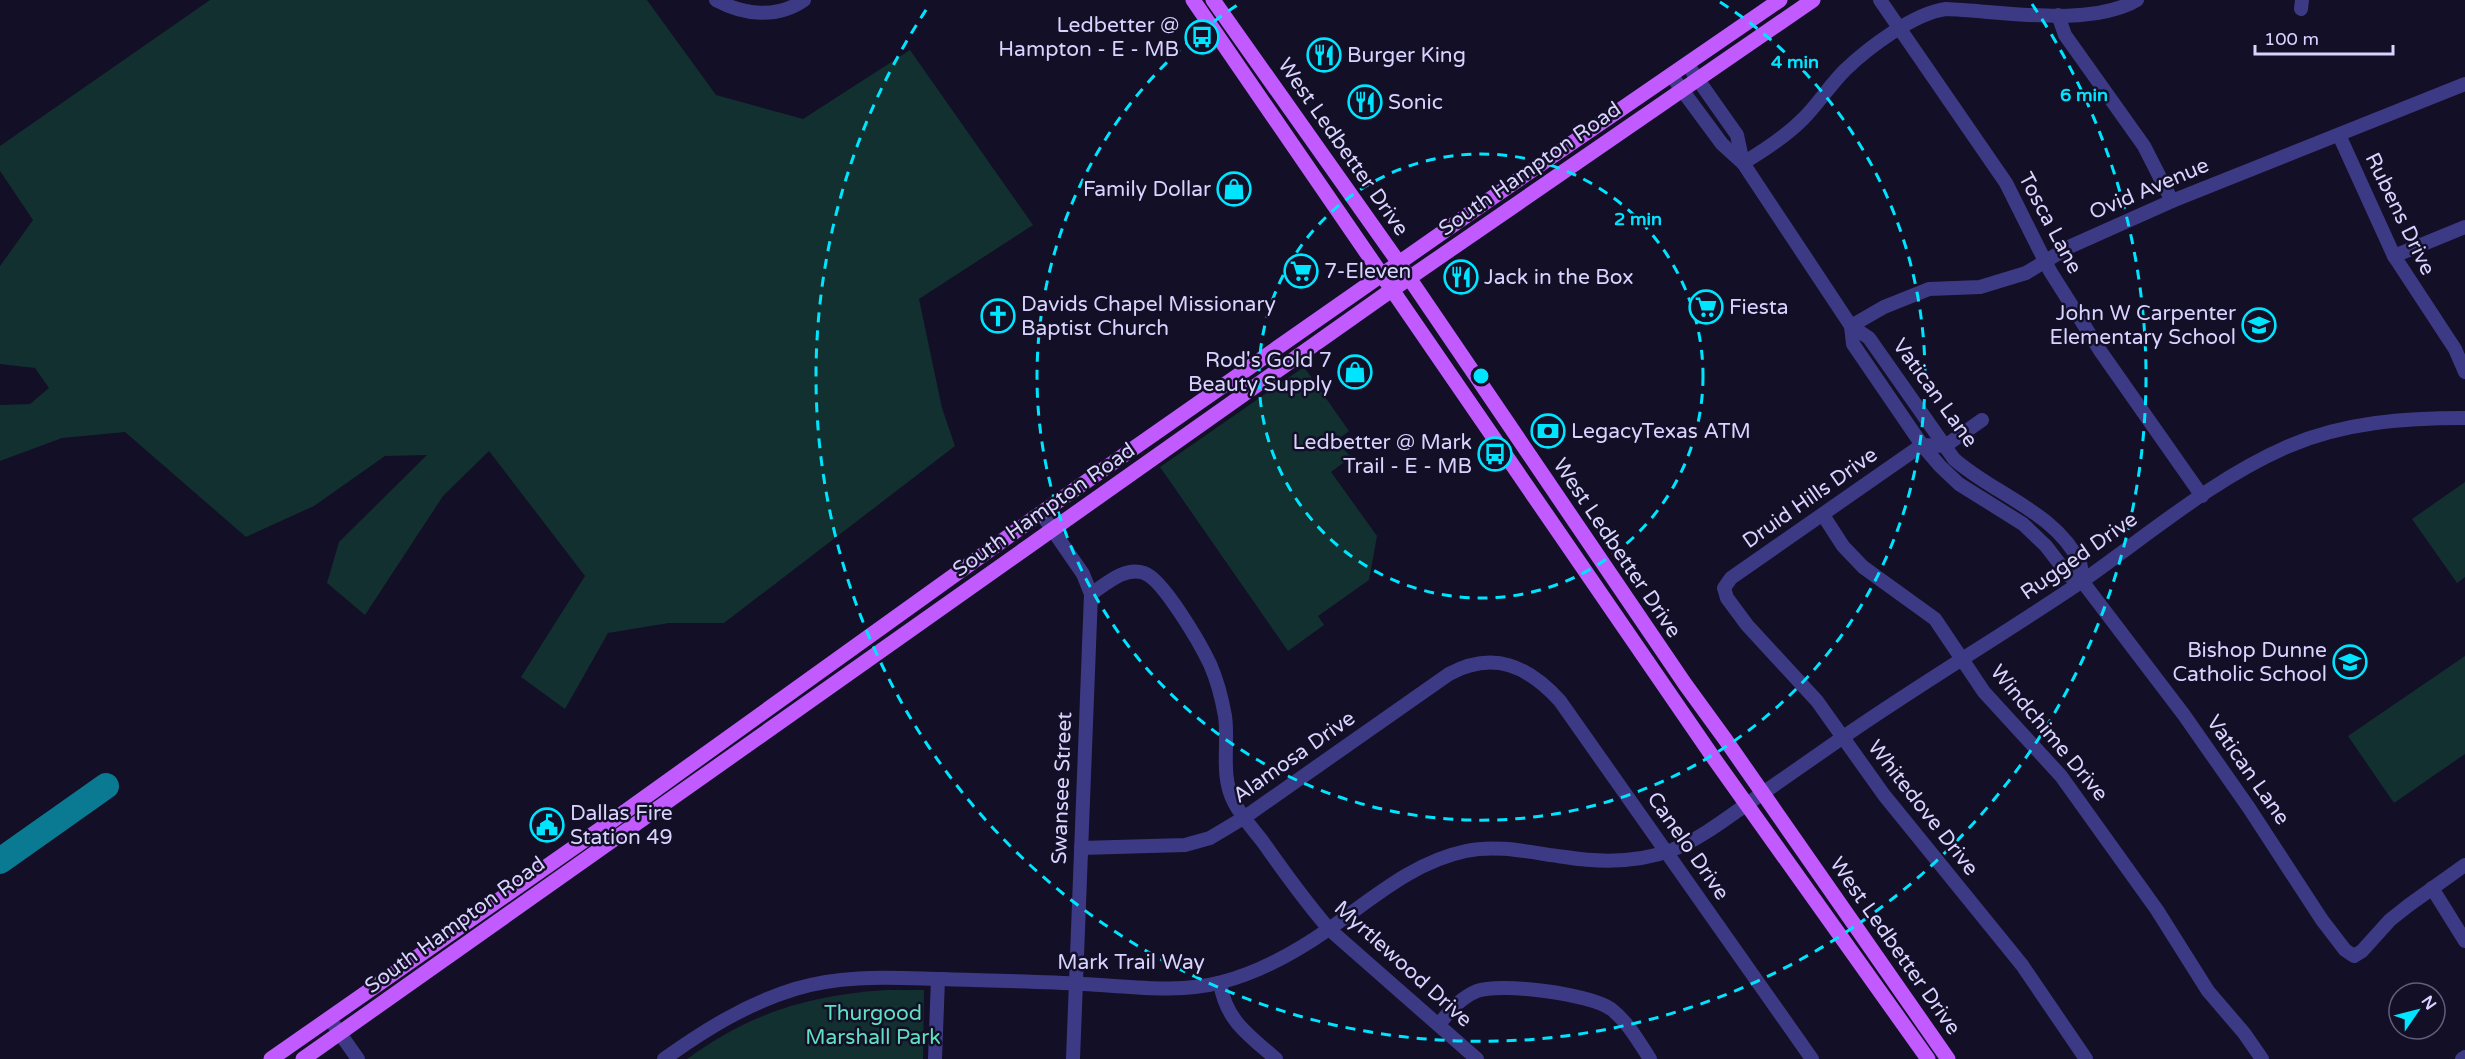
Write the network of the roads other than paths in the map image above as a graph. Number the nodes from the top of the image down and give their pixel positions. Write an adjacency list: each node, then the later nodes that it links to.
1 (716, 0): 2 (street)
2 (804, 0)
3 (1193, 0): 18 (main road, West Ledbetter Drive)
4 (1213, 0): 16 (main road, West Ledbetter Drive)
5 (1780, 0): 11 (main road, South Hampton Road)
6 (1813, 0): 13 (main road, South Hampton Road)
7 (1880, 0): 10 (street, Tosca Lane)
8 (2137, 0): 9 (street)
9 (2058, 15): 10 (street); 22 (street)
10 (1900, 28): 21 (street); 25 (street, Tosca Lane)
11 (1688, 64): 12 (main road, South Hampton Road); 13 (street, Vatican Lane)
12 (1671, 75): 15 (street, Vatican Lane); 17 (main road, South Hampton Road)
13 (1698, 79): 15 (main road, South Hampton Road); 21 (street, Vatican Lane)
14 (2465, 84): 20 (street, Ovid Avenue)
15 (1682, 90): 19 (main road, South Hampton Road); 21 (street, Vatican Lane)
16 (1289, 105): 18 (main road); 26 (main road, West Ledbetter Drive)
17 (1611, 116): 19 (main road); 26 (main road, South Hampton Road)
18 (1272, 117): 27 (main road, West Ledbetter Drive)
19 (1622, 132): 28 (main road, South Hampton Road)
20 (2339, 135): 22 (street, Ovid Avenue); 24 (street, Rubens Drive)
21 (1743, 163): 30 (street, Vatican Lane)
22 (2172, 201): 25 (street, Ovid Avenue)
23 (2465, 227): 24 (street)
24 (2394, 256): 31 (street, Rubens Drive)
25 (2046, 262): 30 (street, Ovid Avenue); 40 (street, Tosca Lane)
26 (1399, 263): 27 (main road, South Hampton Road); 28 (main road, West Ledbetter Drive)
27 (1383, 274): 29 (main road, West Ledbetter Drive); 36 (main road, South Hampton Road)
28 (1409, 278): 29 (main road, South Hampton Road); 32 (main road, West Ledbetter Drive)
29 (1393, 289): 33 (main road, West Ledbetter Drive); 39 (main road, South Hampton Road)
30 (1851, 326): 37 (street, Vatican Lane); 38 (street, Vatican Lane)
31 (2465, 372)
32 (1496, 405): 33 (main road); 52 (main road, West Ledbetter Drive)
33 (1478, 415): 53 (main road, West Ledbetter Drive)
34 (2465, 418): 40 (street, Rugged Drive)
35 (1982, 420): 38 (street)
36 (1158, 433): 39 (main road); 41 (main road, South Hampton Road)
37 (1922, 445): 38 (street); 42 (street, Druid Hills Drive); 44 (street, Vatican Lane)
38 (1945, 446): 44 (street, Vatican Lane)
39 (1166, 450): 43 (main road, South Hampton Road)
40 (2202, 496): 44 (street, Rugged Drive)
41 (1041, 513): 43 (street, Swansee Street); 46 (main road, South Hampton Road)
42 (1823, 515): 45 (street, Druid Hills Drive); 49 (street, Windchime Drive)
43 (1053, 529): 47 (street, Swansee Street); 48 (main road, South Hampton Road)
44 (2082, 581): 49 (street, Rugged Drive); 59 (street, Vatican Lane)
45 (1724, 588): 51 (street, Whitedove Drive)
46 (933, 591): 48 (main road); 55 (main road, South Hampton Road)
47 (1091, 594): 54 (street, Myrtlewood Drive); 56 (street, Swansee Street)
48 (943, 606): 55 (main road, South Hampton Road)
49 (1962, 659): 51 (street, Rugged Drive); 83 (street, Windchime Drive)
50 (1518, 668): 54 (street, Alamosa Drive); 57 (street, Canelo Drive)
51 (1842, 738): 52 (street, Rugged Drive); 82 (street, Whitedove Drive)
52 (1763, 793): 53 (street, Rugged Drive); 67 (main road, West Ledbetter Drive)
53 (1747, 804): 57 (street, Mark Trail Way); 69 (main road, West Ledbetter Drive)
54 (1245, 817): 56 (street, Alamosa Drive); 60 (street, Myrtlewood Drive)
55 (623, 822): 65 (main road, South Hampton Road); 68 (main road, South Hampton Road)
56 (1081, 848): 63 (street, Swansee Street)
57 (1667, 852): 60 (street, Mark Trail Way); 79 (street, Canelo Drive)
58 (2465, 865): 59 (street)
59 (2432, 888): 61 (street)
60 (1329, 929): 64 (street, Mark Trail Way); 66 (street, Myrtlewood Drive)
61 (2465, 941)
62 (938, 979): 63 (street, Mark Trail Way); 73 (street, Mark Trail Way); 74 (street)
63 (1076, 983): 64 (street, Mark Trail Way); 75 (street, Swansee Street)
64 (1220, 983): 76 (street)
65 (329, 1018): 68 (street); 70 (main road, South Hampton Road)
66 (1439, 1024): 77 (street, Myrtlewood Drive); 78 (street)
67 (1924, 1024): 69 (main road); 81 (main road, West Ledbetter Drive)
68 (340, 1033): 71 (main road, South Hampton Road); 72 (street)
69 (1910, 1034): 80 (main road, West Ledbetter Drive)
70 (271, 1059)
71 (303, 1059)
72 (358, 1059)
73 (664, 1059)
74 (935, 1059)
75 (1073, 1059)
76 (1276, 1059)
77 (1477, 1059)
78 (1650, 1059)
79 (1812, 1059)
80 (1928, 1059)
81 (1948, 1059)
82 (2086, 1059)
83 (2262, 1059)

